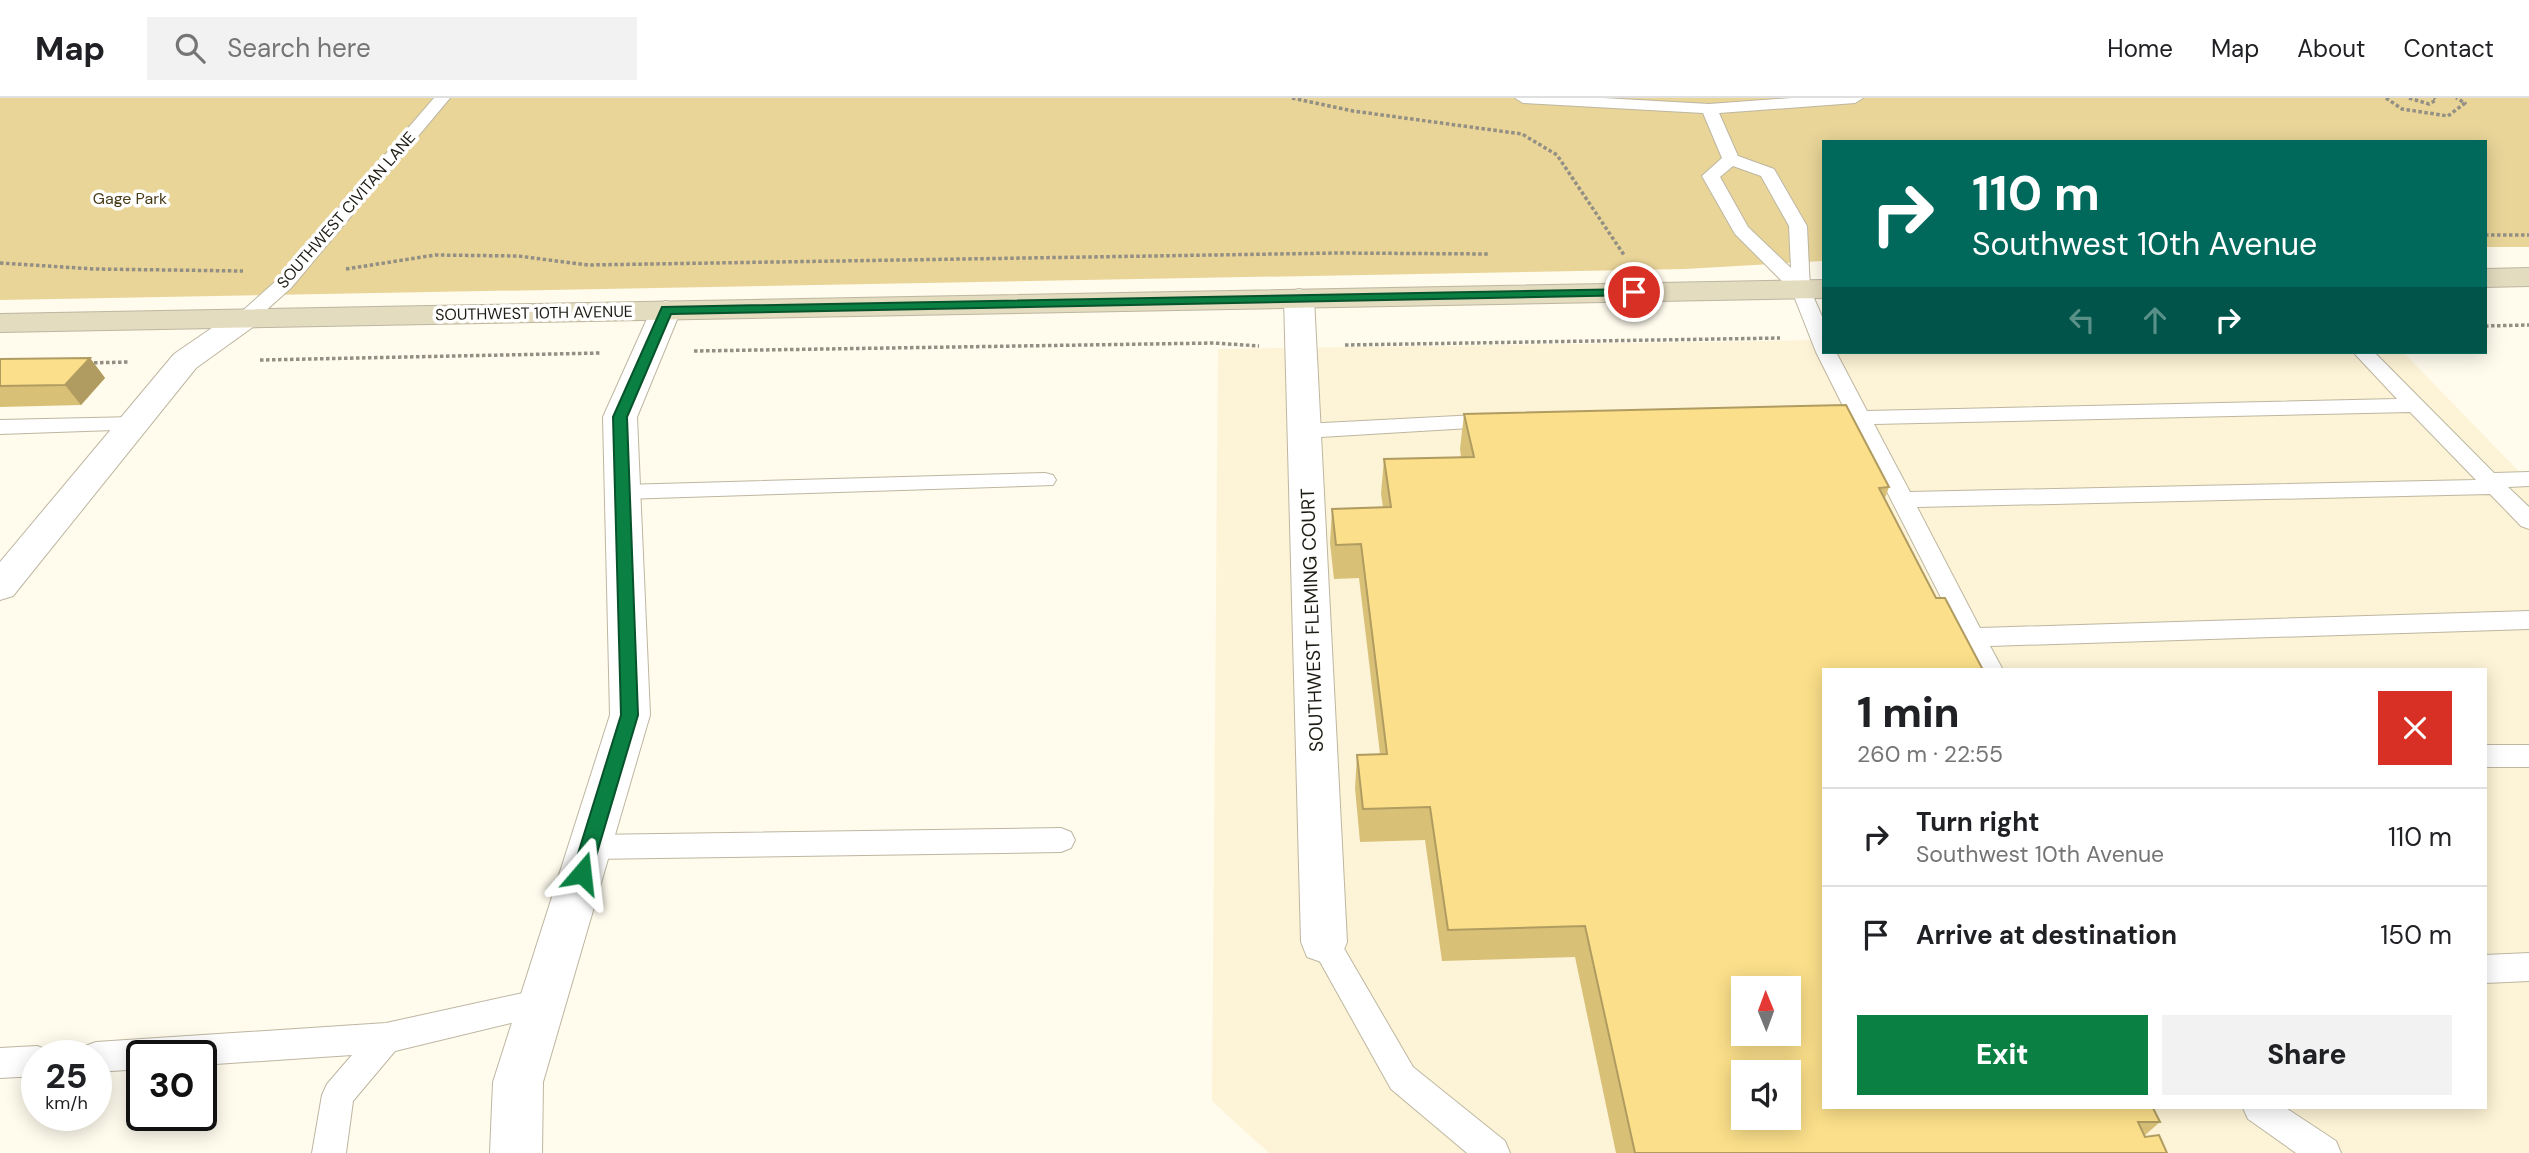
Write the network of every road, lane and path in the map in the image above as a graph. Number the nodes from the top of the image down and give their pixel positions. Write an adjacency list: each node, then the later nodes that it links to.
1 (442, 98): 18 (lane, SOUTHWEST CIVITAN LANE)
2 (1292, 98): 15 (path)
3 (1523, 98): 9 (lane)
4 (1855, 98): 9 (lane)
5 (2386, 98): 8 (path)
6 (2409, 98): 7 (path)
7 (2434, 98)
8 (2456, 98)
9 (1709, 109): 10 (lane)
10 (1731, 159): 21 (lane); 21 (lane)
11 (2529, 234): 12 (path)
12 (2487, 235)
13 (1501, 254): 18 (path)
14 (1610, 256): 15 (path)
15 (1624, 256): 16 (path)
16 (1637, 256)
17 (0, 263): 18 (path)
18 (295, 272): 24 (lane, SOUTHWEST CIVITAN LANE)
19 (2529, 277): 20 (main road)
20 (2487, 278)
21 (1812, 289): 22 (main road, SOUTHWEST 10TH AVENUE); 28 (lane)
22 (1299, 298): 23 (main road, SOUTHWEST 10TH AVENUE); 29 (street, SOUTHWEST FLEMING COURT)
23 (666, 310): 24 (main road, SOUTHWEST 10TH AVENUE); 30 (street)
24 (246, 318): 25 (main road, SOUTHWEST 10TH AVENUE); 33 (street)
25 (0, 323)
26 (2529, 325): 27 (path)
27 (2487, 326)
28 (1822, 345): 29 (path)
29 (1301, 346): 30 (path); 41 (street, SOUTHWEST FLEMING COURT)
30 (648, 352): 33 (path); 45 (street)
31 (1827, 354): 36 (lane)
32 (2365, 354): 35 (lane)
33 (186, 361): 34 (path); 39 (street)
34 (79, 363)
35 (2415, 405): 36 (lane); 44 (lane)
36 (1860, 418): 37 (lane); 46 (lane)
37 (1791, 419)
38 (1516, 421): 41 (lane)
39 (135, 424): 40 (lane); 48 (street)
40 (0, 427)
41 (1304, 431): 56 (street, SOUTHWEST FLEMING COURT)
42 (2529, 479): 44 (lane)
43 (1045, 480): 45 (lane)
44 (2493, 484): 46 (lane); 47 (lane)
45 (623, 492): 55 (street)
46 (1903, 500): 50 (lane)
47 (2529, 521)
48 (4, 581)
49 (2529, 620): 50 (lane)
50 (1973, 637): 51 (lane)
51 (1989, 668)
52 (2487, 756): 53 (lane)
53 (2529, 756)
54 (1060, 840): 55 (lane)
55 (590, 847): 59 (street)
56 (1324, 942): 67 (lane)
57 (2529, 967): 58 (lane)
58 (2487, 969)
59 (541, 1003): 60 (lane); 66 (street)
60 (386, 1038): 61 (lane); 65 (lane)
61 (112, 1056)
62 (21, 1061): 63 (lane)
63 (0, 1063)
64 (2260, 1109): 68 (lane)
65 (329, 1153)
66 (516, 1153)
67 (1493, 1153)
68 (2325, 1153)

